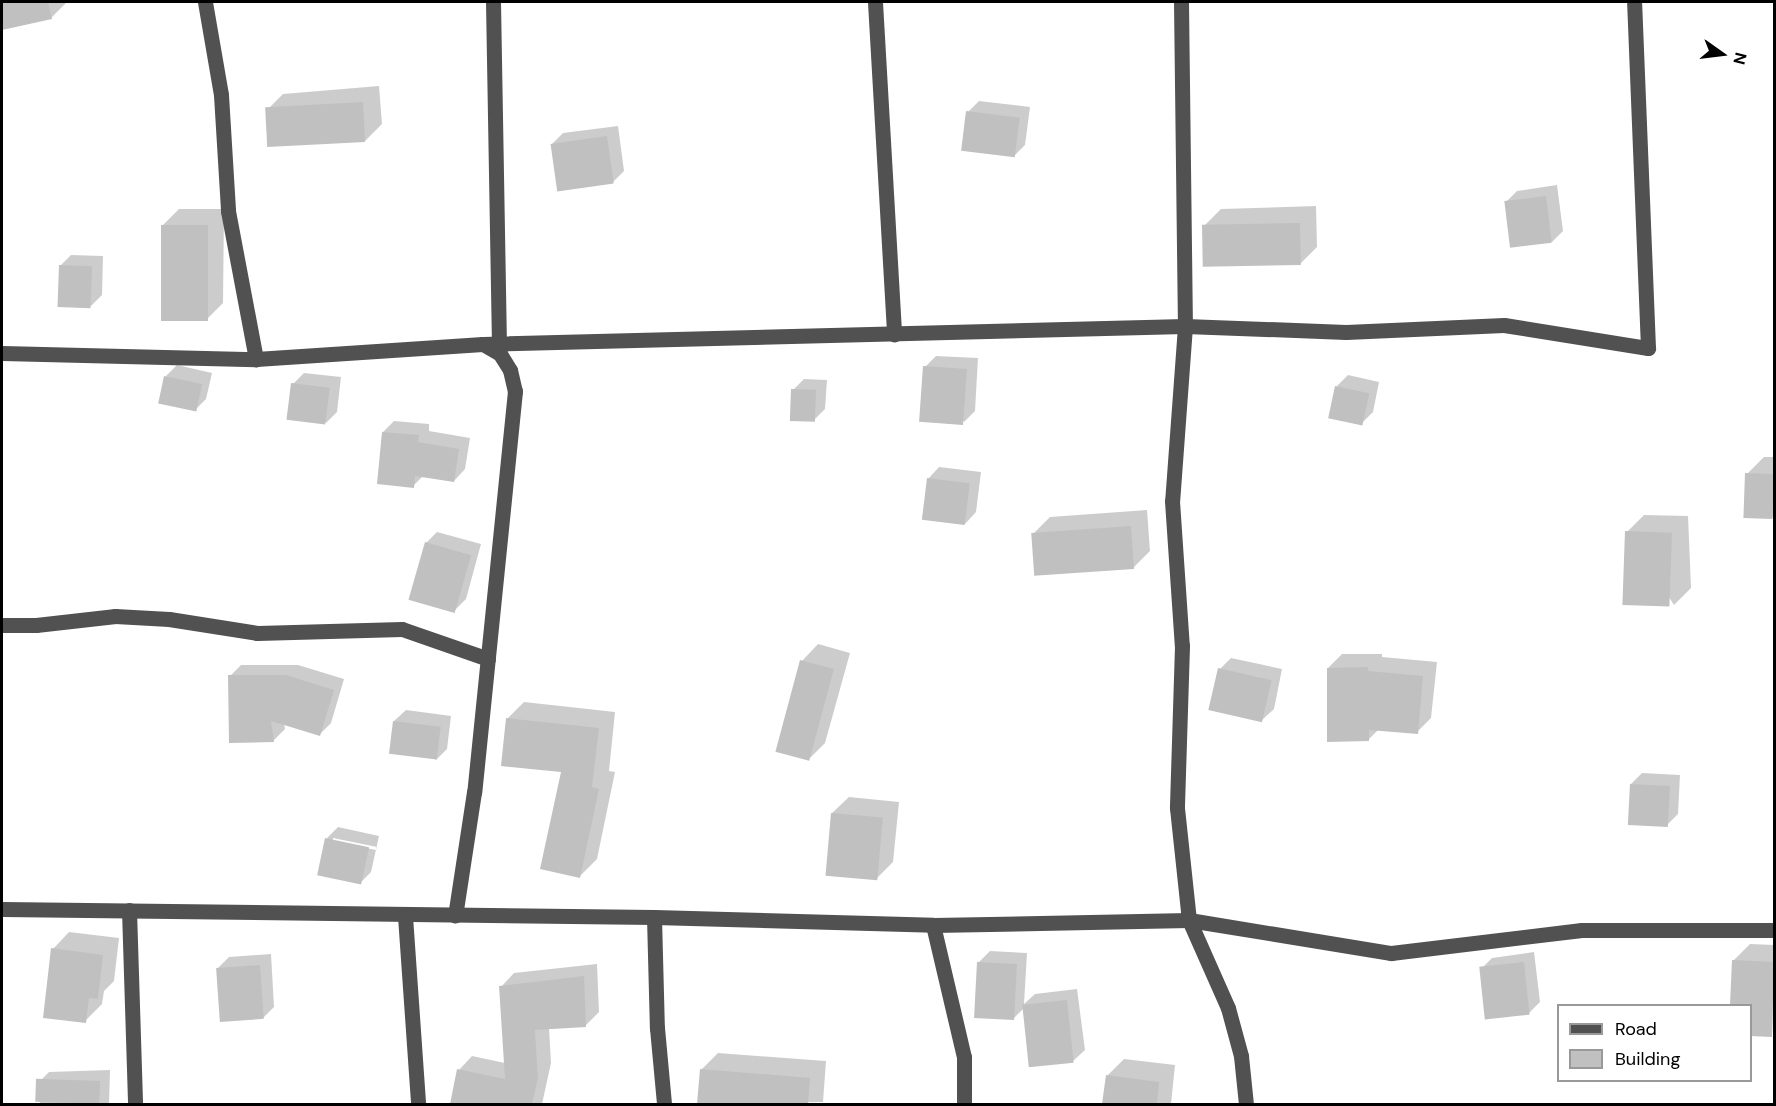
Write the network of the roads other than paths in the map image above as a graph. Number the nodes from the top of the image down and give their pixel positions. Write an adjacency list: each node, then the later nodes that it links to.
1 (205, 2): 10 (street)
2 (493, 2): 8 (street)
3 (875, 2): 7 (street)
4 (1181, 2): 6 (street)
5 (1634, 2): 6 (street)
6 (1185, 326): 7 (street); 18 (street)
7 (894, 334): 8 (street)
8 (499, 349): 10 (street); 12 (street)
9 (2, 353): 10 (street)
10 (256, 359)
11 (2, 625): 12 (street)
12 (488, 659): 16 (street)
13 (2, 909): 14 (street)
14 (129, 910): 15 (street); 21 (street)
15 (405, 916): 16 (street); 22 (street)
16 (455, 916): 17 (street)
17 (654, 917): 19 (street); 23 (street)
18 (1189, 920): 19 (street); 20 (street); 25 (street)
19 (933, 925): 24 (street)
20 (1774, 930)
21 (135, 1104)
22 (418, 1104)
23 (664, 1104)
24 (964, 1104)
25 (1246, 1104)

